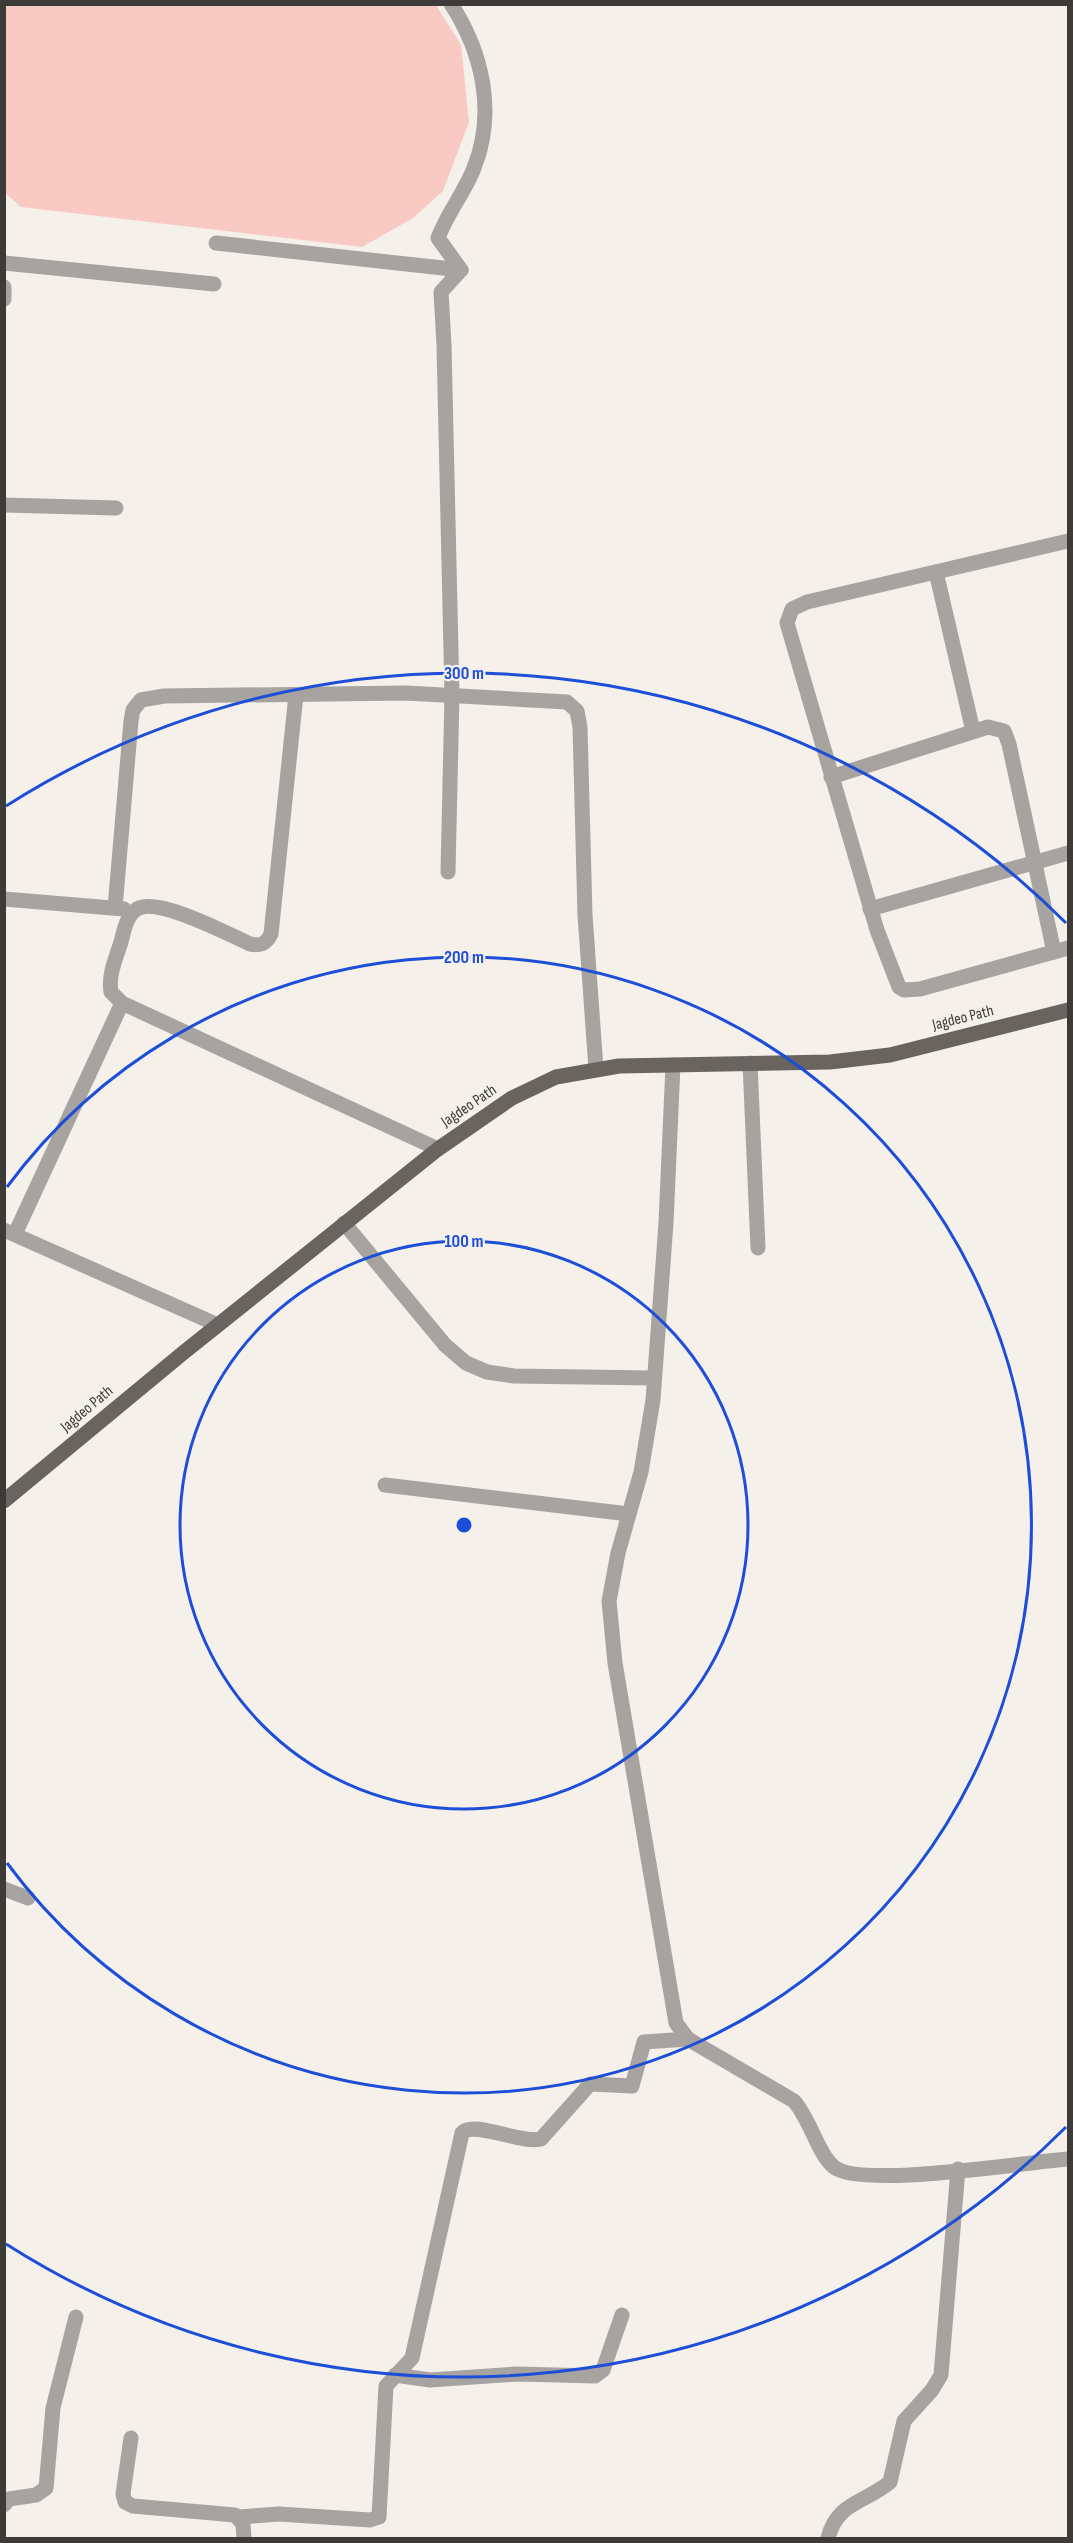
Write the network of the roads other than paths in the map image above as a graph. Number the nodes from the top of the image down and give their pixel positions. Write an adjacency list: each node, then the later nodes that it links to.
1 (452, 4): 4 (street)
2 (216, 243): 4 (street)
3 (4, 263): 5 (street)
4 (461, 270): 13 (street)
5 (214, 285)
6 (4, 287): 7 (street)
7 (4, 299)
8 (4, 505): 9 (street)
9 (116, 508)
10 (1068, 541): 11 (street)
11 (936, 572): 14 (street); 15 (street)
12 (296, 695): 13 (street); 20 (street); 22 (street)
13 (452, 695): 18 (street); 28 (street)
14 (973, 731): 15 (street); 17 (street)
15 (831, 777): 21 (street)
16 (1068, 853): 17 (street)
17 (1034, 862): 21 (street); 23 (street)
18 (448, 872)
19 (4, 899): 20 (street)
20 (115, 908): 22 (street)
21 (870, 909): 23 (street)
22 (135, 910): 24 (street)
23 (1061, 950)
24 (122, 1003): 29 (street); 31 (street)
25 (1068, 1010): 26 (main road, Jagdeo Path)
26 (750, 1063): 27 (main road, Jagdeo Path); 32 (street)
27 (673, 1065): 28 (main road, Jagdeo Path); 34 (street)
28 (596, 1070): 29 (main road, Jagdeo Path)
29 (438, 1149): 30 (main road, Jagdeo Path)
30 (344, 1223): 33 (main road, Jagdeo Path); 34 (street)
31 (10, 1232): 33 (street)
32 (758, 1248)
33 (218, 1324): 36 (main road, Jagdeo Path)
34 (654, 1378): 37 (street)
35 (385, 1485): 37 (street)
36 (4, 1501)
37 (629, 1514): 40 (street)
38 (4, 1889): 39 (street)
39 (28, 1898)
40 (688, 2039): 42 (street); 45 (street)
41 (1068, 2159): 42 (street)
42 (957, 2169): 50 (street)
43 (622, 2315): 45 (street)
44 (76, 2317): 47 (street)
45 (395, 2375): 48 (street)
46 (131, 2438): 48 (street)
47 (4, 2505)
48 (239, 2517): 49 (street)
49 (244, 2538)
50 (828, 2538)

